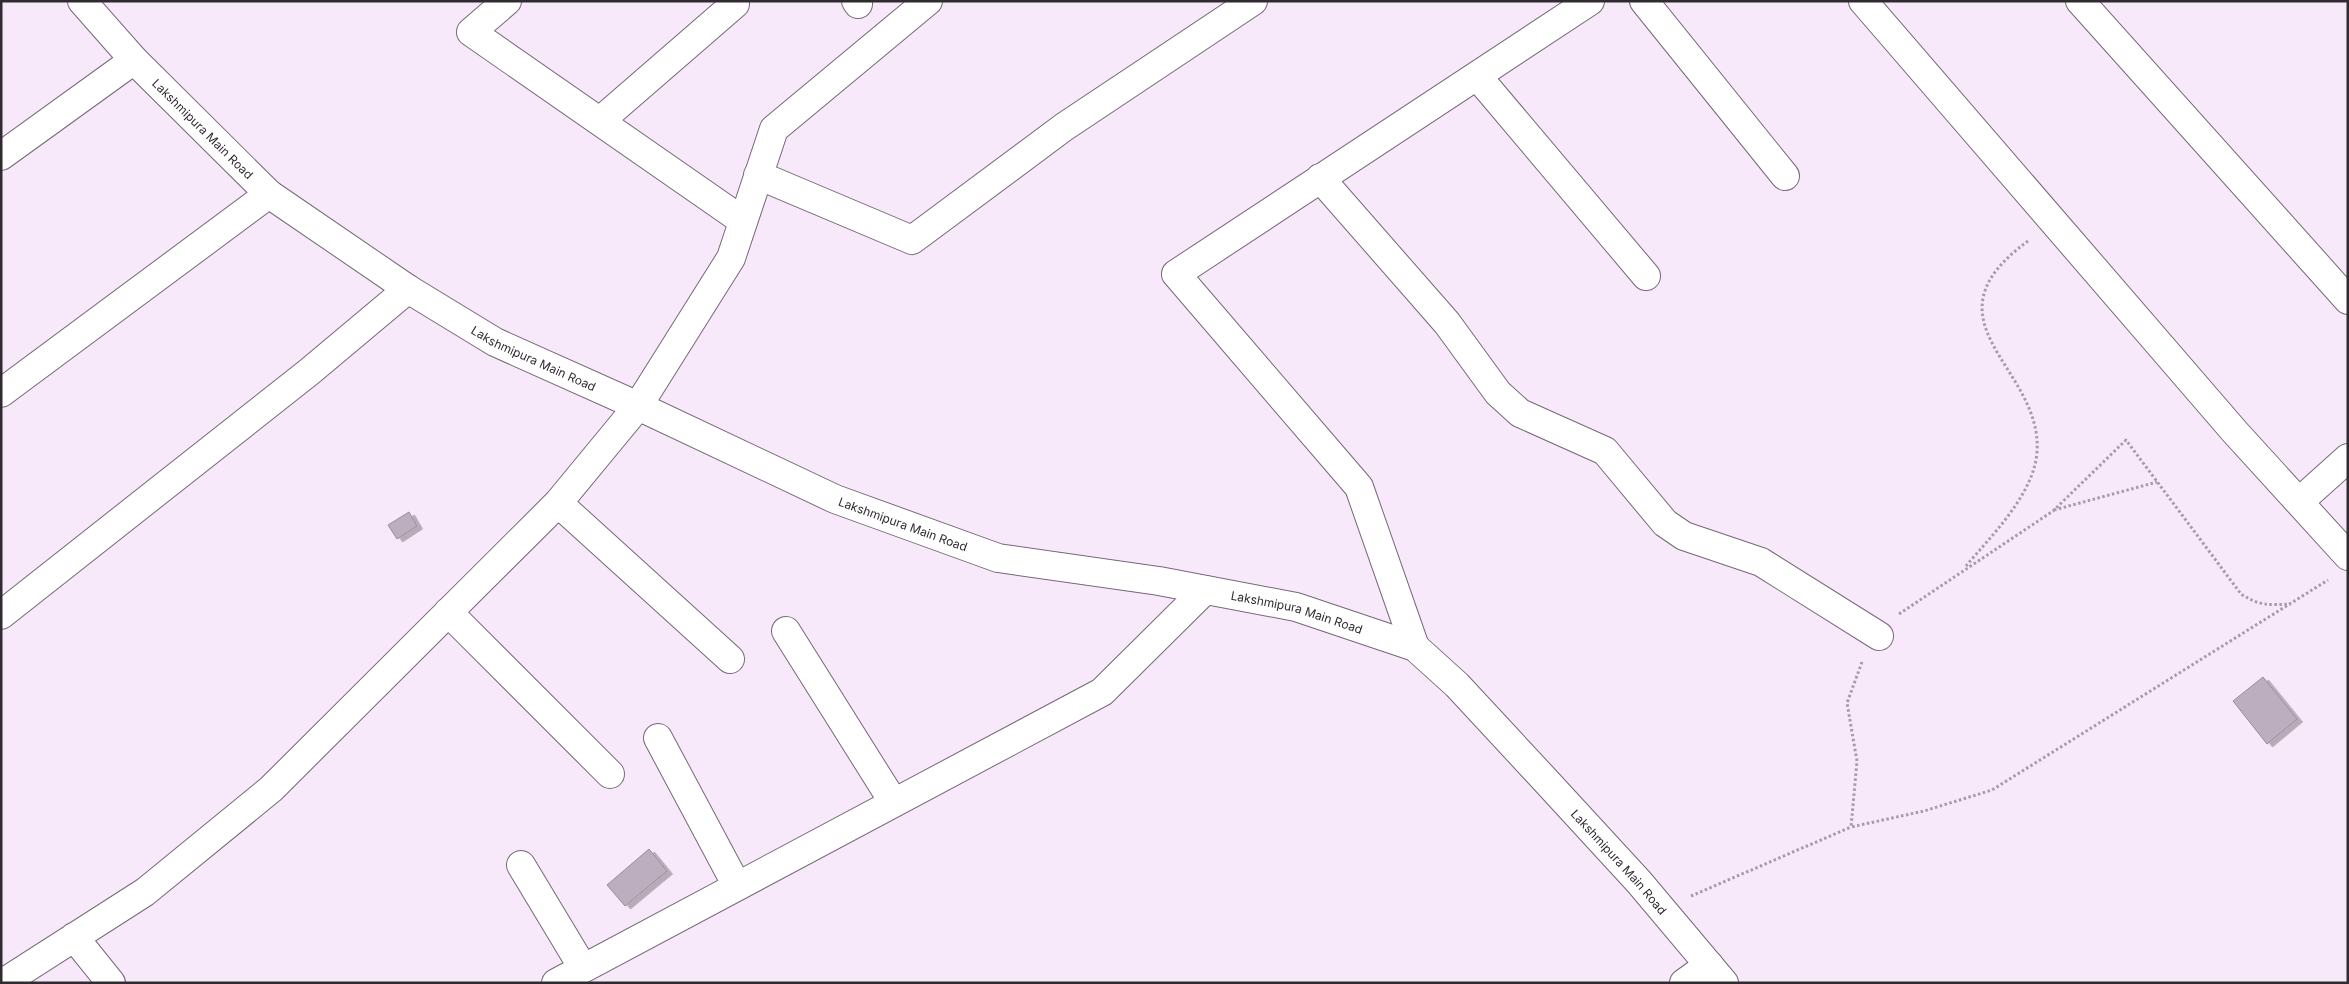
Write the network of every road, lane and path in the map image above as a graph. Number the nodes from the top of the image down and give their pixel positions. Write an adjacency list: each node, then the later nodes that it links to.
1 (82, 1): 10 (street, Lakshmipura Main Road)
2 (507, 1): 12 (street)
3 (928, 1): 14 (street)
4 (1253, 1): 14 (street)
5 (1590, 1): 11 (street)
6 (1644, 1): 15 (street)
7 (1863, 1): 19 (street)
8 (2080, 1): 22 (street)
9 (735, 4): 12 (street)
10 (134, 60): 13 (street); 17 (street, Lakshmipura Main Road)
11 (1478, 77): 16 (street); 20 (street)
12 (600, 121): 18 (street)
13 (1, 156)
14 (758, 175): 18 (street)
15 (1785, 176)
16 (1320, 178): 38 (street); 39 (street)
17 (269, 194): 21 (street, Lakshmipura Main Road); 23 (street)
18 (743, 221): 24 (street)
19 (2054, 222): 27 (street); 31 (path)
20 (1646, 276)
21 (408, 289): 24 (street, Lakshmipura Main Road); 36 (street)
22 (2348, 300)
23 (1, 393)
24 (638, 406): 28 (street); 33 (street, Lakshmipura Main Road)
25 (2348, 458): 27 (street)
26 (2157, 482): 29 (path); 29 (path); 34 (path)
27 (2299, 502): 30 (street)
28 (558, 503): 35 (street); 40 (street)
29 (2052, 511): 31 (path)
30 (2348, 556)
31 (1962, 570): 38 (path)
32 (2332, 578): 34 (path)
33 (1204, 590): 39 (street, Lakshmipura Main Road); 43 (street)
34 (2291, 604): 44 (path)
35 (448, 612): 42 (street); 48 (street)
36 (1, 615)
37 (786, 631): 43 (street)
38 (1879, 636): 44 (path)
39 (1415, 646): 47 (street, Lakshmipura Main Road)
40 (730, 659)
41 (658, 738): 46 (street)
42 (610, 774)
43 (894, 803): 46 (street)
44 (1851, 827): 47 (path)
45 (521, 865): 49 (street)
46 (737, 886): 49 (street)
47 (1660, 909): 50 (street, Lakshmipura Main Road)
48 (74, 937): 51 (street); 52 (street)
49 (583, 968): 53 (street)
50 (1716, 974): 54 (street)
51 (2, 983)
52 (111, 983)
53 (556, 983)
54 (1684, 983)

